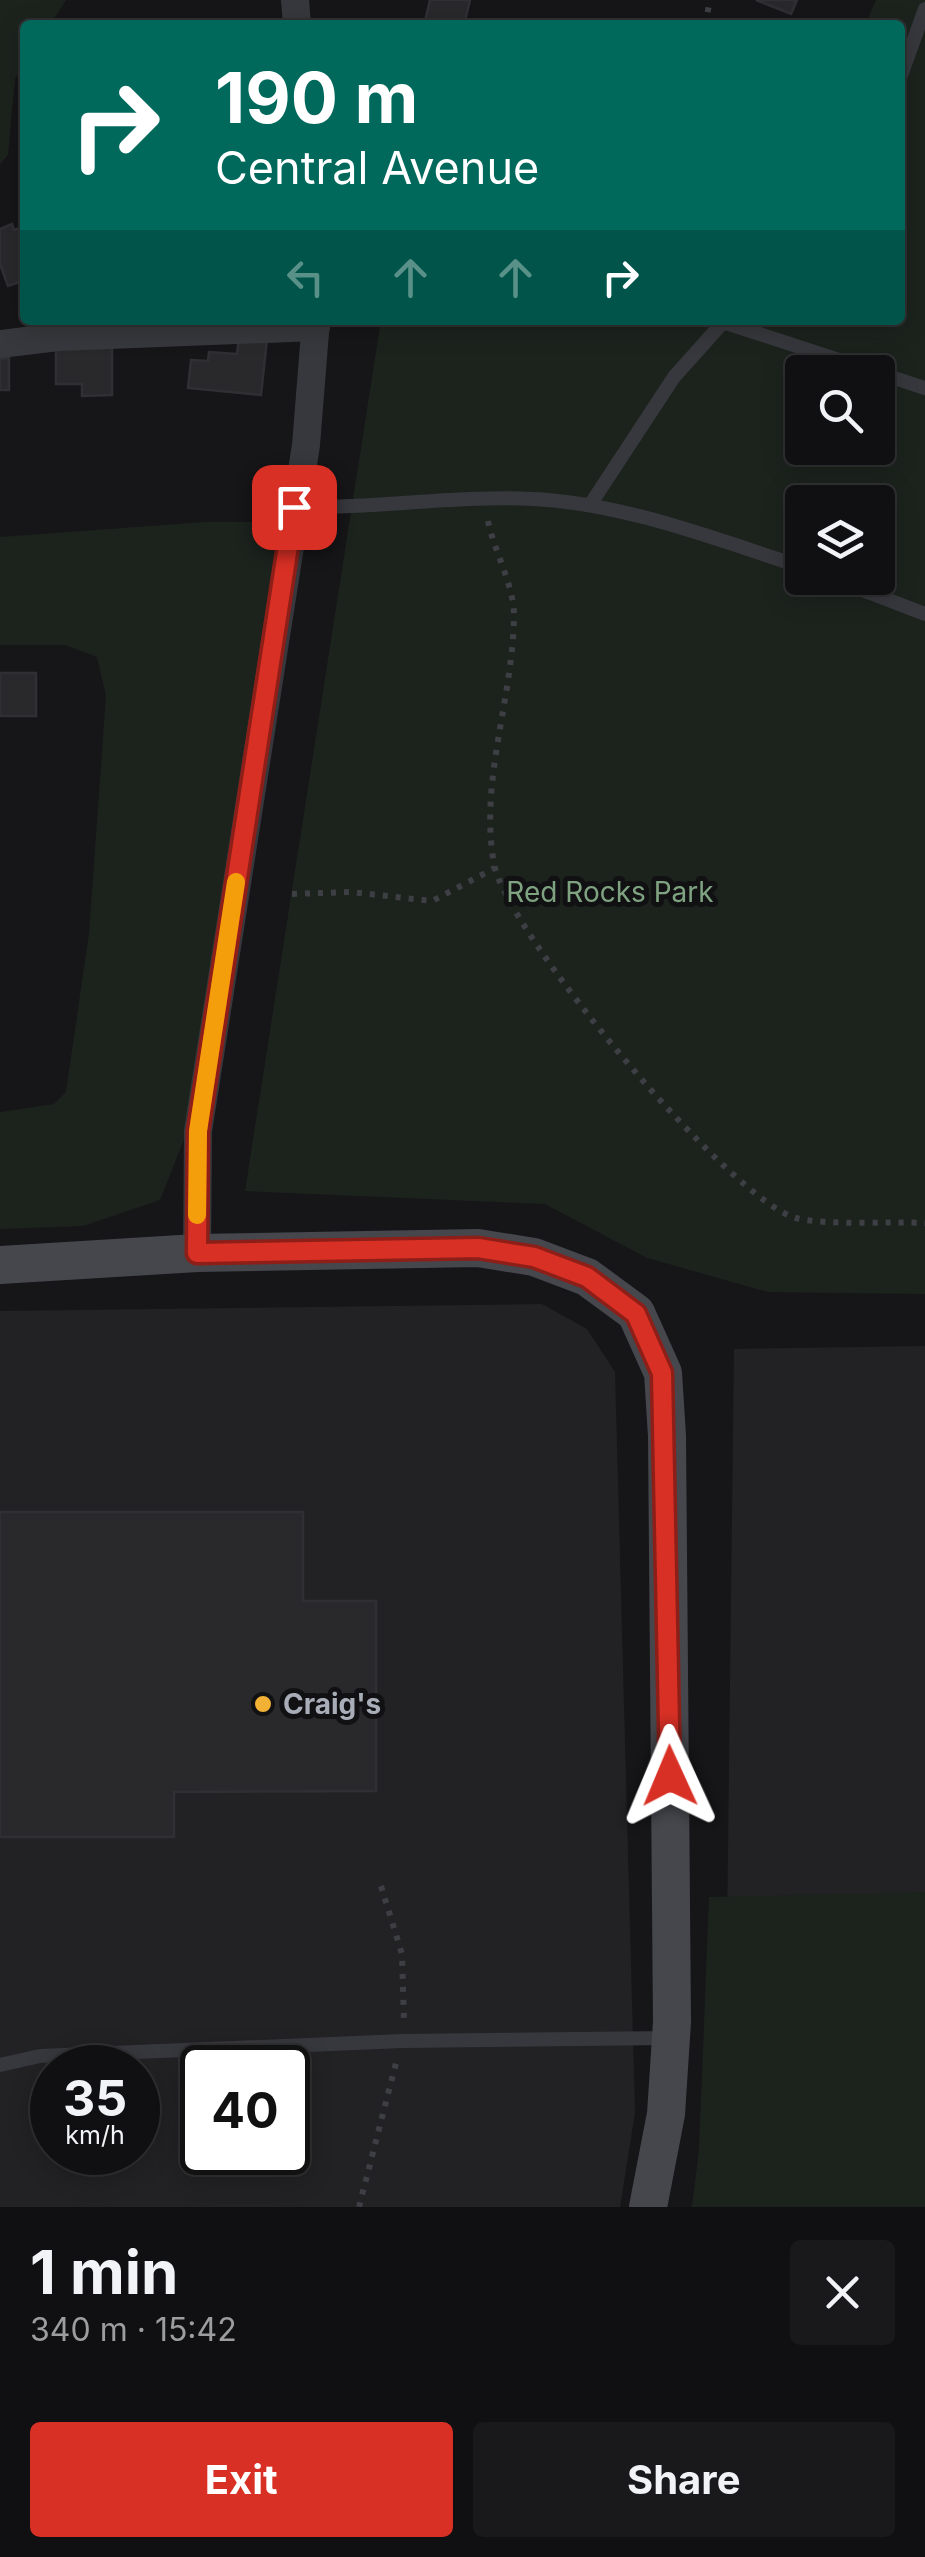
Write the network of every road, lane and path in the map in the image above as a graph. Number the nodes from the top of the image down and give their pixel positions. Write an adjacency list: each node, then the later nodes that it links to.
1 (925, 9): 2 (lane)
2 (905, 64)
3 (279, 325): 7 (street)
4 (316, 325): 11 (street)
5 (720, 325): 10 (lane)
6 (736, 325): 8 (lane)
7 (0, 344)
8 (925, 388)
9 (484, 500): 10 (lane); 11 (lane); 15 (path)
10 (590, 506): 12 (lane)
11 (294, 507): 18 (street)
12 (785, 561)
13 (876, 595): 14 (lane)
14 (925, 614)
15 (495, 868): 16 (path); 17 (path)
16 (292, 894)
17 (925, 1223)
18 (197, 1253): 19 (street); 20 (street)
19 (0, 1266)
20 (671, 2038): 21 (lane); 22 (street)
21 (0, 2065)
22 (648, 2207)

